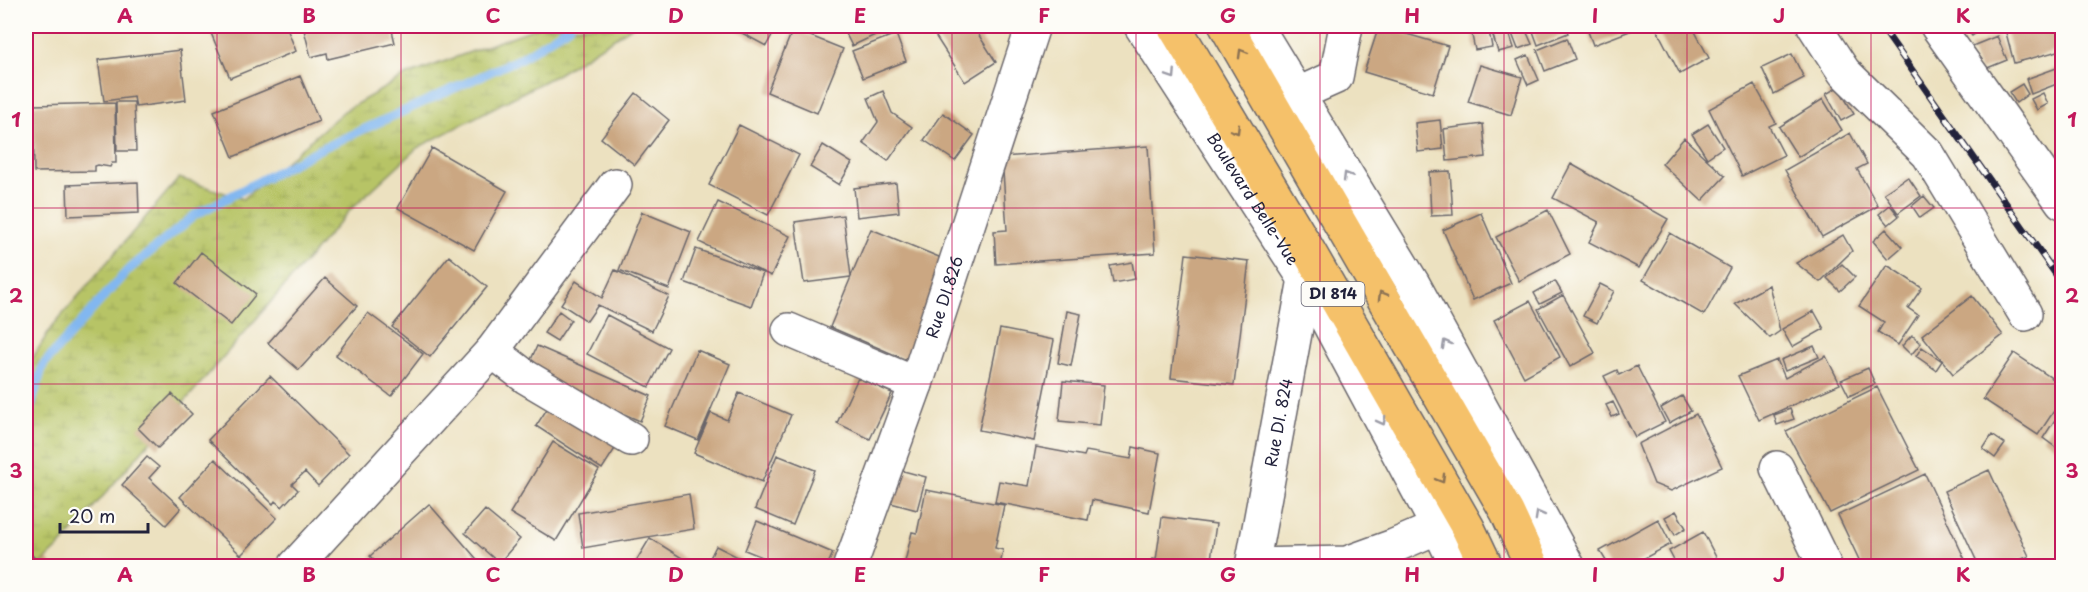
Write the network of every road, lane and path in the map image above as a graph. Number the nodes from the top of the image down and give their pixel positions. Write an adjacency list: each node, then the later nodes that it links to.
1 (1033, 26): 16 (street, Rue DI.826)
2 (1141, 26): 12 (street, Boulevard Belle-Vue, one-way to 12)
3 (1174, 26): 24 (main road, Boulevard Belle-Vue / DI 814, one-way to 24)
4 (1226, 26): 25 (main road, DI 814, one-way to 4)
5 (1257, 26): 9 (street)
6 (1346, 26): 9 (street)
7 (1814, 26): 13 (street)
8 (1936, 26): 11 (street)
9 (1298, 94): 26 (street, one-way to 9)
10 (615, 185): 15 (street)
11 (2062, 202)
12 (1305, 279): 19 (street, Boulevard Belle-Vue, one-way to 19); 20 (street, Rue DI. 824)
13 (2025, 314)
14 (789, 330): 16 (street)
15 (492, 351): 17 (street); 21 (street)
16 (916, 384): 22 (street, Rue DI.826)
17 (631, 438)
18 (1777, 468): 27 (street)
19 (1438, 527): 20 (street); 23 (street, Boulevard Belle-Vue)
20 (1252, 566)
21 (295, 567)
22 (850, 567)
23 (1457, 567)
24 (1486, 567)
25 (1532, 567)
26 (1568, 567)
27 (1825, 567)

